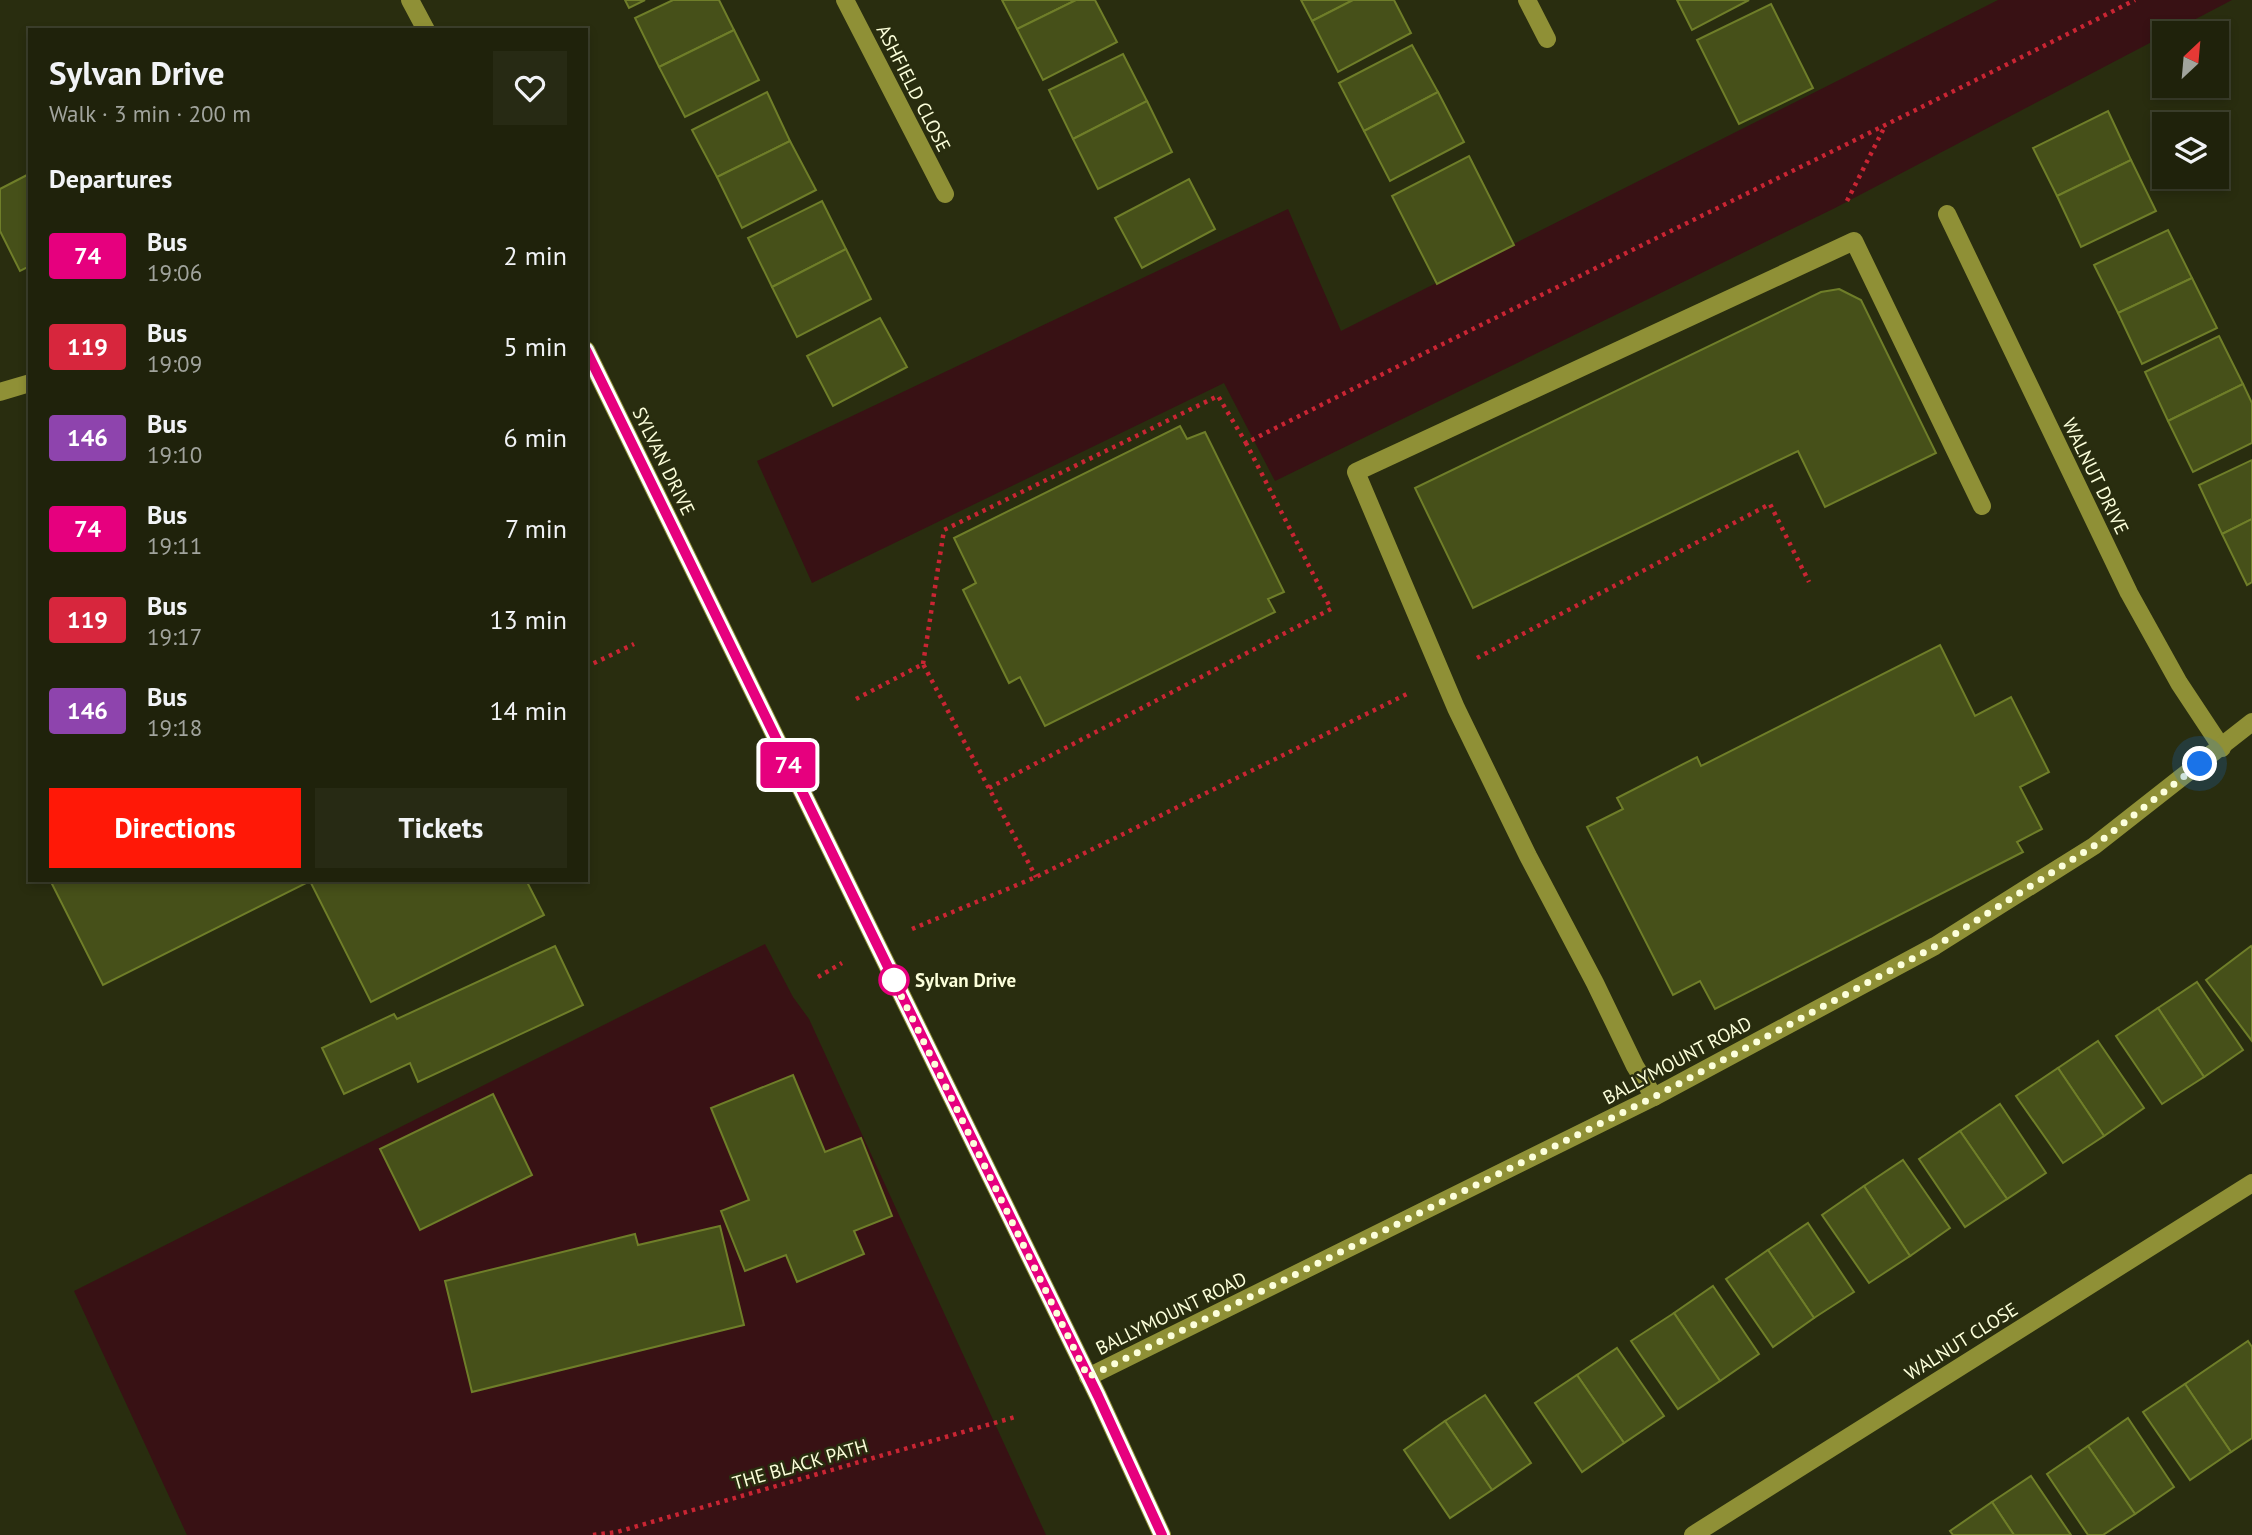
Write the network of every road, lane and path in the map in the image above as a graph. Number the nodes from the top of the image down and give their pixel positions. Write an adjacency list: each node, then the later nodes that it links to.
1 (410, 0): 5 (street)
2 (845, 0): 8 (street, ASHFIELD CLOSE)
3 (1527, 0): 6 (street)
4 (2135, 0): 7 (path)
5 (425, 28)
6 (1546, 39)
7 (1884, 127): 10 (path); 14 (path)
8 (945, 194)
9 (1947, 214): 23 (street, WALNUT DRIVE)
10 (1854, 241): 15 (street); 20 (street)
11 (588, 354): 26 (street, SYLVAN DRIVE)
12 (28, 384): 13 (street)
13 (0, 392)
14 (1246, 443): 18 (path); 24 (path)
15 (1982, 506)
16 (1809, 582): 20 (path)
17 (634, 644): 19 (path)
18 (923, 664): 21 (path); 24 (path)
19 (588, 666)
20 (1442, 677): 25 (path); 28 (street)
21 (856, 699)
22 (2252, 722): 23 (street, BALLYMOUNT ROAD)
23 (2222, 748): 28 (street, BALLYMOUNT ROAD)
24 (989, 788): 25 (path)
25 (1036, 877): 26 (path)
26 (876, 944): 27 (path); 30 (street, SYLVAN DRIVE)
27 (818, 976)
28 (1654, 1097): 30 (street, BALLYMOUNT ROAD)
29 (2252, 1183): 34 (street, WALNUT CLOSE)
30 (1088, 1377): 33 (street, SYLVAN DRIVE)
31 (1015, 1417): 32 (path, THE BLACK PATH)
32 (593, 1535)
33 (1162, 1535)
34 (1693, 1535)

